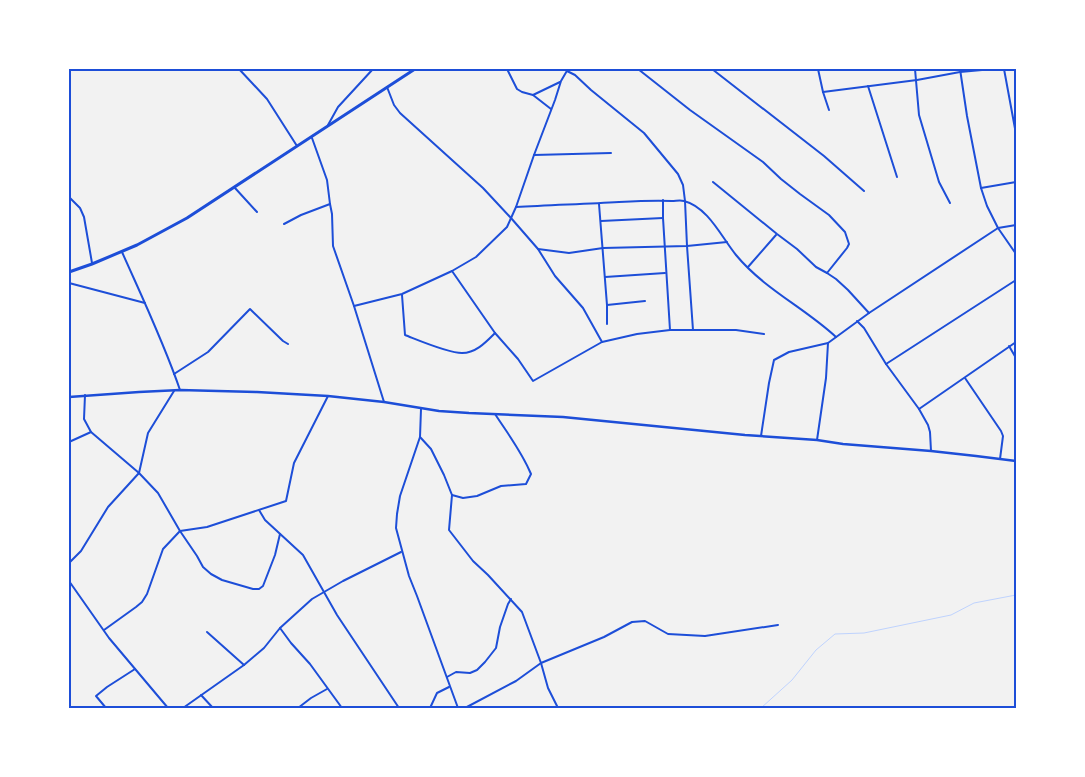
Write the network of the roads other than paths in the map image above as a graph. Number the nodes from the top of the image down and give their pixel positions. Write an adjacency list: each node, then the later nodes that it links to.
1 (240, 69): 24 (street)
2 (373, 69): 21 (street)
3 (415, 69): 16 (main road)
4 (507, 69): 18 (street)
5 (638, 69): 60 (street)
6 (712, 69): 32 (street)
7 (818, 69): 17 (street)
8 (915, 69): 13 (street)
9 (993, 69): 12 (street)
10 (1004, 69): 22 (street)
11 (567, 70): 14 (street); 35 (street)
12 (960, 70): 13 (street); 31 (street)
13 (917, 80): 15 (street); 37 (street)
14 (561, 81): 18 (street); 19 (street)
15 (868, 86): 17 (street); 27 (street)
16 (387, 87): 21 (main road); 41 (street)
17 (823, 92): 20 (street)
18 (533, 95): 19 (street)
19 (551, 110): 26 (street)
20 (829, 110)
21 (328, 125): 23 (main road)
22 (1016, 134)
23 (311, 136): 24 (main road); 38 (street)
24 (297, 146): 30 (main road)
25 (611, 153): 26 (street)
26 (534, 155): 39 (street)
27 (897, 177)
28 (713, 182): 47 (street)
29 (1016, 182): 31 (street)
30 (234, 187): 40 (street); 53 (main road)
31 (980, 188): 46 (street)
32 (864, 191)
33 (69, 197): 55 (street)
34 (662, 200): 35 (street); 36 (street); 42 (street)
35 (685, 201): 48 (street); 49 (street)
36 (599, 203): 39 (street); 43 (street)
37 (950, 203)
38 (330, 204): 44 (street); 68 (street)
39 (516, 207): 41 (street)
40 (257, 212)
41 (511, 218): 52 (street); 57 (street)
42 (663, 218): 43 (street); 50 (street)
43 (601, 221): 51 (street)
44 (284, 224)
45 (1016, 225): 46 (street)
46 (998, 228): 54 (street); 69 (street)
47 (777, 234): 56 (street); 60 (street)
48 (727, 242): 49 (street); 56 (street)
49 (687, 246): 50 (street); 73 (street)
50 (664, 247): 51 (street); 59 (street)
51 (603, 248): 52 (street); 61 (street)
52 (538, 249): 77 (street)
53 (122, 251): 55 (main road); 66 (street)
54 (1016, 254)
55 (92, 264): 58 (main road)
56 (748, 267): 76 (street)
57 (452, 271): 64 (street); 74 (street)
58 (69, 272)
59 (666, 273): 61 (street); 72 (street)
60 (827, 273): 69 (street)
61 (605, 277): 67 (street)
62 (1016, 280): 83 (street)
63 (69, 283): 66 (street)
64 (402, 294): 68 (street); 74 (street)
65 (645, 301): 67 (street)
66 (145, 304): 84 (street)
67 (607, 304): 71 (street)
68 (354, 306): 91 (street)
69 (869, 313): 70 (street)
70 (857, 321): 76 (street); 83 (street)
71 (607, 324)
72 (670, 330): 73 (street); 77 (street)
73 (693, 330): 75 (street)
74 (495, 333): 77 (street)
75 (764, 334)
76 (836, 337): 79 (street)
77 (602, 342)
78 (1016, 342): 81 (street)
79 (828, 343): 96 (street); 98 (street)
80 (288, 344): 84 (street)
81 (1009, 346): 82 (street); 85 (street)
82 (1016, 358)
83 (886, 364): 93 (street)
84 (174, 374): 87 (street)
85 (965, 378): 93 (street); 101 (street)
86 (174, 390): 87 (street); 89 (street); 103 (street)
87 (180, 390): 90 (street)
88 (69, 396): 89 (street)
89 (85, 396): 95 (street)
90 (328, 396): 91 (street); 105 (street)
91 (384, 402): 92 (street)
92 (421, 409): 94 (street); 97 (street)
93 (919, 409): 100 (street)
94 (494, 414): 96 (street); 104 (street)
95 (91, 432): 99 (street); 103 (street)
96 (761, 436): 98 (street)
97 (420, 437): 104 (street); 108 (street)
98 (816, 440): 100 (street)
99 (69, 442)
100 (930, 451): 101 (street)
101 (999, 459): 102 (street)
102 (1016, 461)
103 (139, 473): 106 (street); 109 (street)
104 (452, 495): 112 (street)
105 (259, 510): 106 (street); 107 (street)
106 (180, 531): 107 (street); 115 (street)
107 (280, 534): 111 (street)
108 (401, 552): 111 (street); 120 (street)
109 (69, 563)
110 (69, 581): 115 (street)
111 (324, 592): 114 (street); 130 (street)
112 (511, 599): 117 (street); 120 (street)
113 (778, 624): 117 (street)
114 (280, 628): 118 (street); 122 (street)
115 (104, 630): 119 (street)
116 (207, 632): 118 (street)
117 (541, 662): 133 (street); 134 (street)
118 (244, 665): 123 (street)
119 (135, 669): 124 (street); 125 (street)
120 (446, 678): 121 (street)
121 (449, 686): 131 (street); 132 (street)
122 (327, 688): 128 (street); 129 (street)
123 (201, 695): 126 (street); 127 (street)
124 (106, 708)
125 (168, 708)
126 (183, 708)
127 (213, 708)
128 (298, 708)
129 (342, 708)
130 (399, 708)
131 (430, 708)
132 (458, 708)
133 (465, 708)
134 (558, 708)

